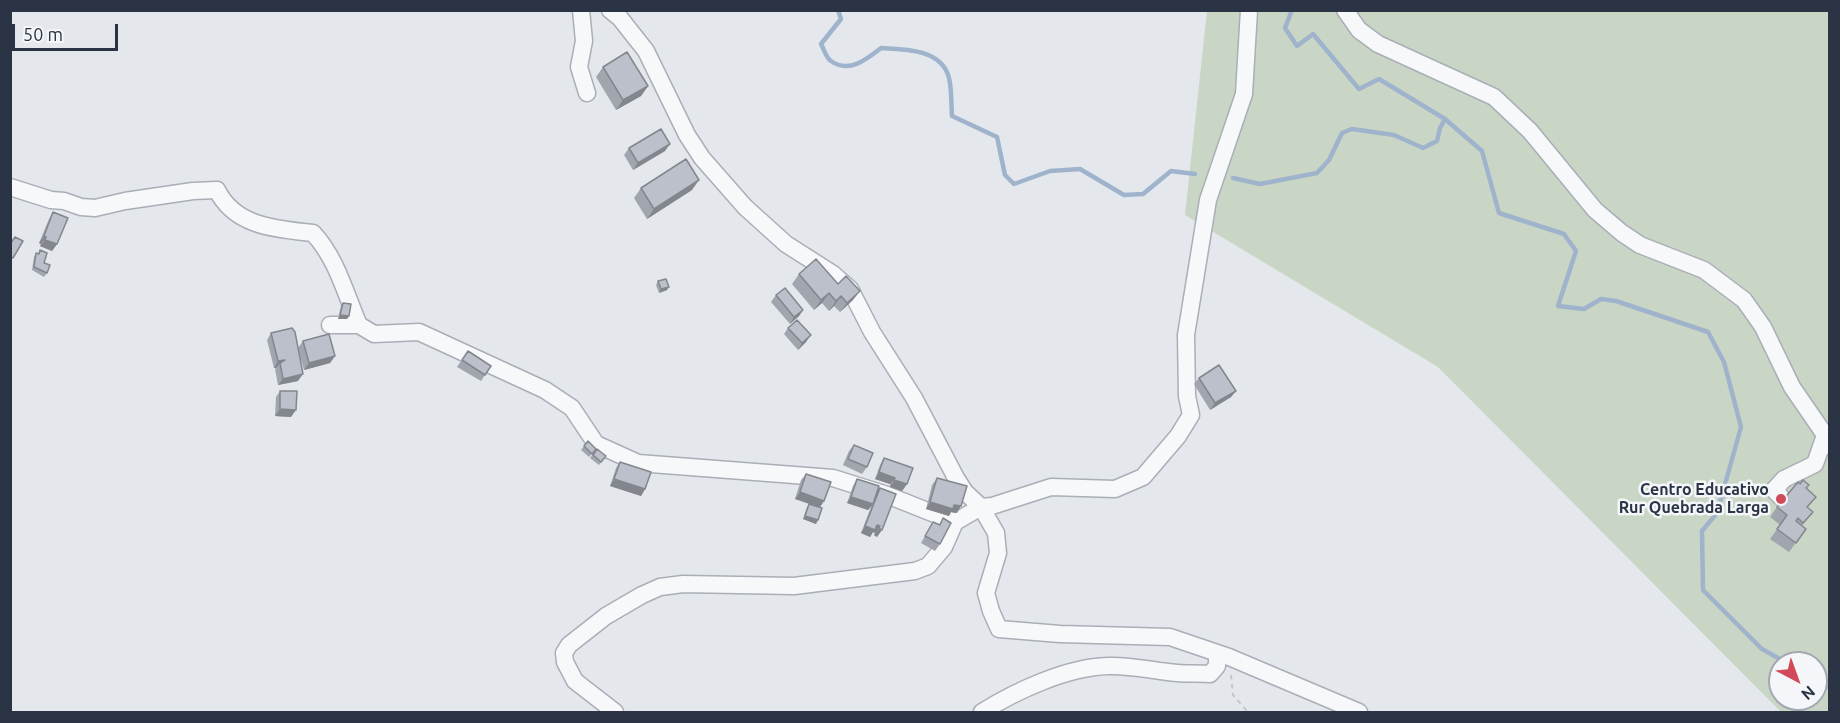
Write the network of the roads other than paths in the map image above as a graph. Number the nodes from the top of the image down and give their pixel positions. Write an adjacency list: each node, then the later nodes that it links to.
1 (581, 10): 5 (street)
2 (610, 10): 11 (street)
3 (1249, 10): 11 (street)
4 (1345, 10): 9 (street)
5 (587, 93)
6 (10, 188): 8 (street)
7 (330, 325): 8 (street)
8 (359, 326): 12 (street)
9 (1827, 441): 10 (street)
10 (1781, 497)
11 (981, 507): 12 (street); 13 (street)
12 (956, 522): 14 (street)
13 (1223, 655): 15 (street); 16 (street)
14 (615, 712)
15 (982, 712)
16 (1359, 712)

